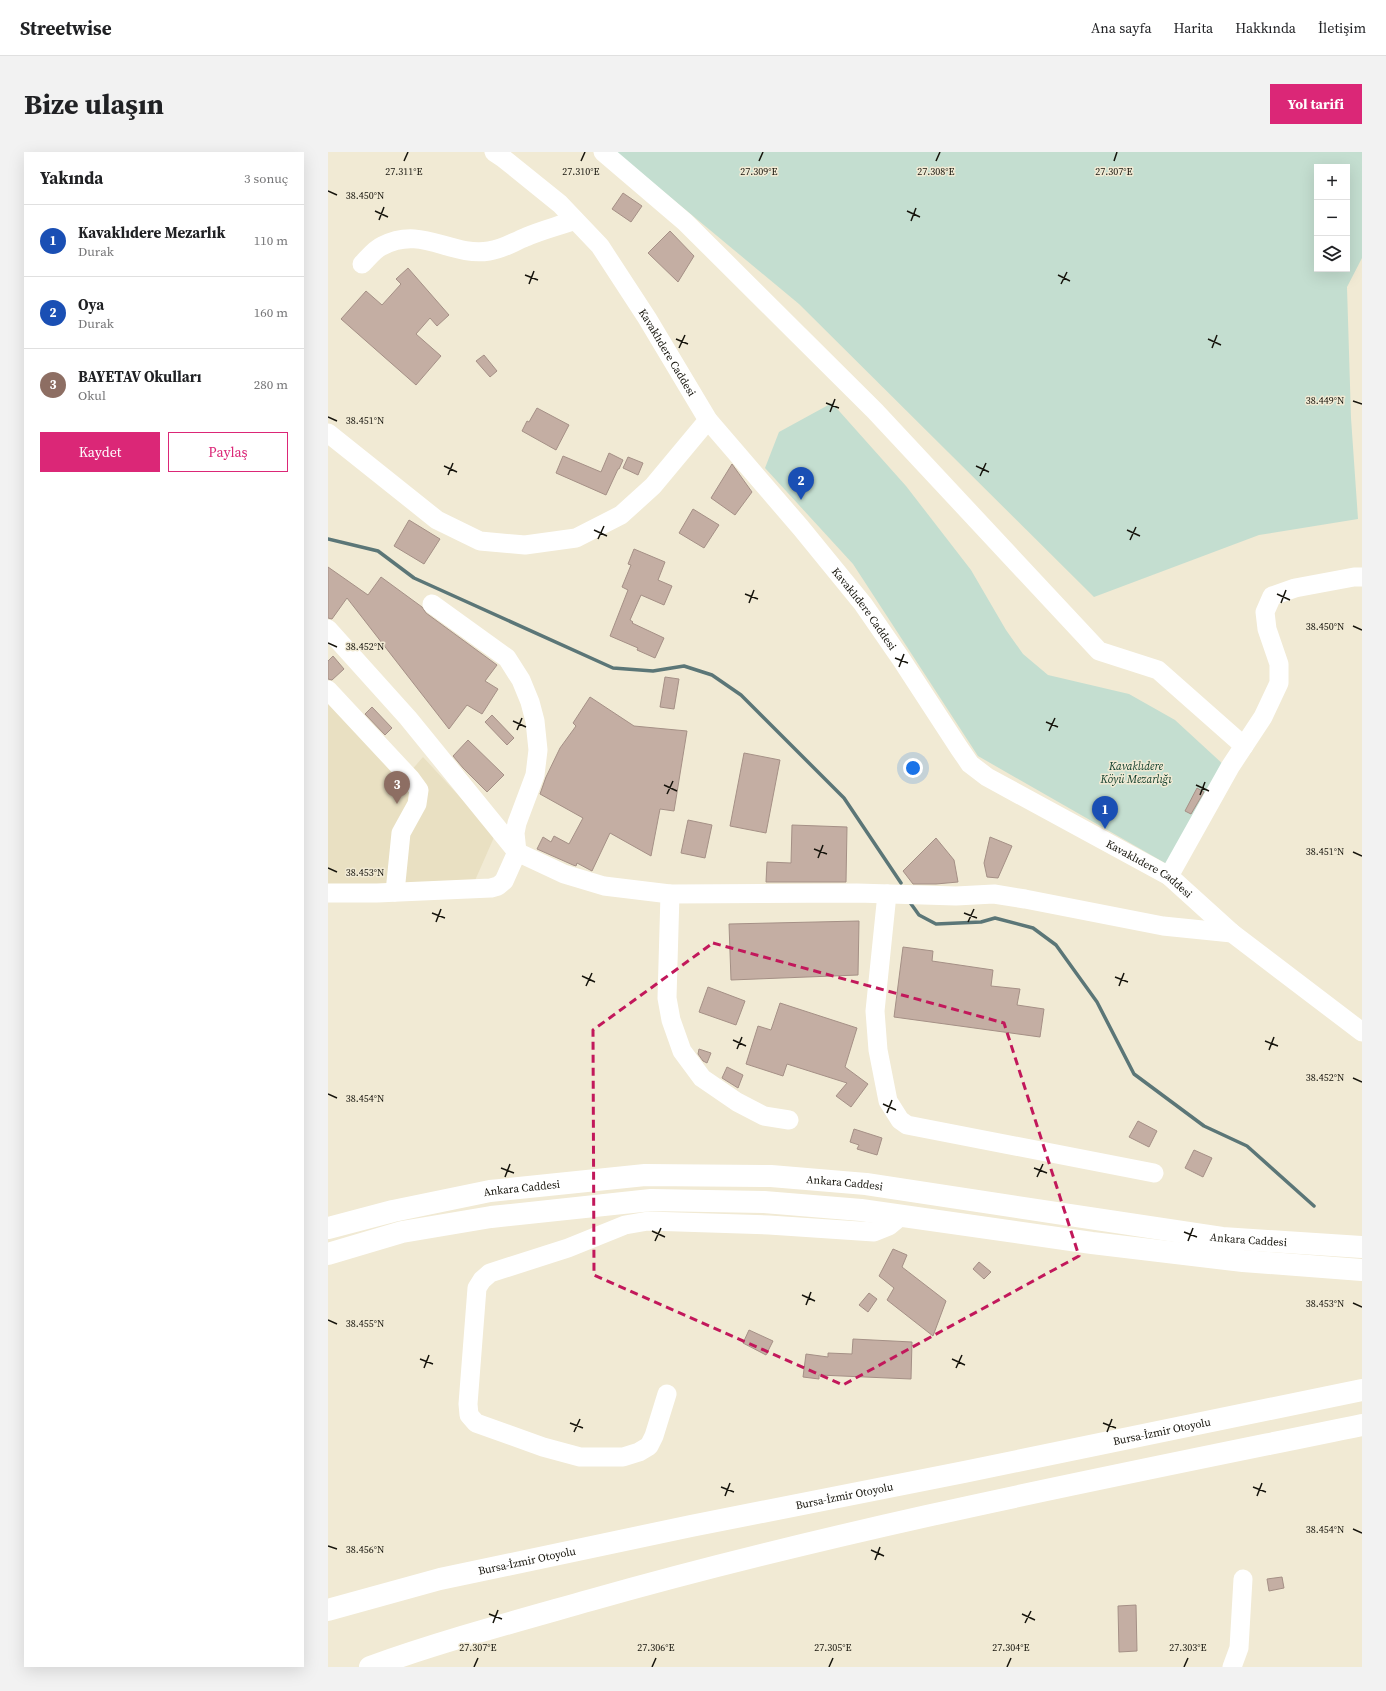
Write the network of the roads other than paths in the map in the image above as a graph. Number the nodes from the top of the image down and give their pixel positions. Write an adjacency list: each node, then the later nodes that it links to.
1 (602, 152): 11 (street)
2 (499, 154): 3 (street, Kavaklıdere Caddesi)
3 (575, 220): 4 (street); 5 (street, Kavaklıdere Caddesi)
4 (362, 264)
5 (708, 420): 6 (street); 13 (street, Kavaklıdere Caddesi)
6 (328, 433)
7 (1362, 578): 11 (street)
8 (432, 604): 12 (street)
9 (328, 629): 12 (street)
10 (328, 690): 14 (street)
11 (1244, 746): 13 (street)
12 (517, 852): 14 (street); 16 (street)
13 (1169, 876): 18 (street, Kavaklıdere Caddesi)
14 (395, 892): 15 (street)
15 (328, 893)
16 (670, 894): 17 (street); 20 (street)
17 (887, 894): 18 (street); 21 (street)
18 (1232, 933): 19 (street, Kavaklıdere Caddesi)
19 (1362, 1032)
20 (789, 1120)
21 (1154, 1173)
22 (901, 1216): 27 (highway, Ankara Caddesi); 28 (highway, Ankara Caddesi); 30 (street)
23 (328, 1228): 25 (highway, Ankara Caddesi)
24 (1362, 1233): 25 (highway)
25 (1222, 1238): 26 (highway, Ankara Caddesi)
26 (1362, 1247)
27 (328, 1254)
28 (1362, 1270)
29 (1362, 1390): 33 (highway, Bursa-İzmir Otoyolu)
30 (667, 1394)
31 (1362, 1425): 34 (highway)
32 (1243, 1579): 35 (street)
33 (328, 1610)
34 (370, 1667)
35 (1232, 1667)

